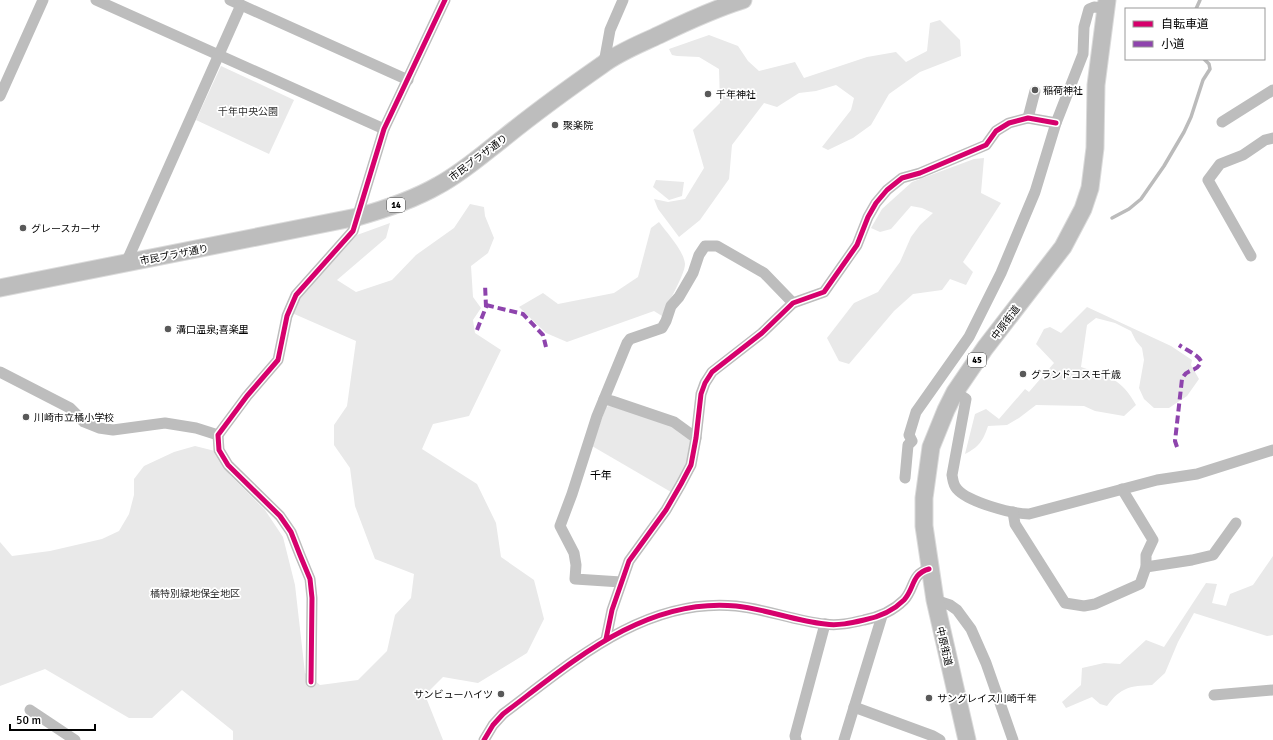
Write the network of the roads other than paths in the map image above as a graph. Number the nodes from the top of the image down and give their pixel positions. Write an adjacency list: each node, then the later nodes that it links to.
1 (43, 0): 14 (street)
2 (96, 0): 9 (street)
3 (230, 0): 8 (street)
4 (445, 0): 11 (street)
5 (623, 0): 10 (street)
6 (743, 0): 10 (main road, 市民プラザ通り / 14)
7 (1106, 4): 17 (street); 26 (main road, 中原街道 / 45)
8 (241, 5): 9 (street); 11 (street)
9 (218, 55): 18 (street); 22 (street)
10 (604, 63): 20 (main road, 市民プラザ通り / 14)
11 (408, 80): 18 (street)
12 (1035, 90): 15 (street)
13 (1273, 90): 16 (street)
14 (0, 96)
15 (1028, 118): 17 (street); 24 (street)
16 (1222, 122)
17 (1056, 123): 30 (street)
18 (384, 130): 20 (street)
19 (1273, 138): 21 (street)
20 (357, 217): 22 (main road, 市民プラザ通り / 14); 28 (street)
21 (1251, 256)
22 (126, 263): 23 (main road, 市民プラザ通り / 14)
23 (0, 288)
24 (793, 303): 27 (street); 29 (street)
25 (0, 372): 28 (street)
26 (955, 392): 31 (main road, 中原街道 / 45); 35 (street)
27 (604, 399): 29 (street); 39 (street)
28 (218, 435): 44 (street)
29 (696, 438): 39 (street)
30 (912, 441): 31 (street); 33 (street)
31 (931, 447): 38 (main road, 中原街道 / 45)
32 (1273, 450): 34 (street)
33 (905, 478)
34 (1122, 489): 35 (street); 37 (street)
35 (1014, 512): 37 (street)
36 (1236, 523): 37 (street)
37 (1146, 567)
38 (929, 569): 40 (main road, 中原街道 / 45); 41 (street)
39 (621, 582): 43 (street)
40 (935, 600): 54 (main road, 中原街道 / 45); 55 (street)
41 (882, 616): 42 (street); 47 (street)
42 (825, 624): 43 (street); 51 (street)
43 (606, 639): 50 (street)
44 (311, 682)
45 (1273, 690): 46 (street)
46 (1214, 695)
47 (854, 707): 52 (street); 53 (street)
48 (30, 710): 49 (street)
49 (75, 740)
50 (484, 740)
51 (796, 740)
52 (844, 740)
53 (940, 740)
54 (967, 740)
55 (1013, 740)

